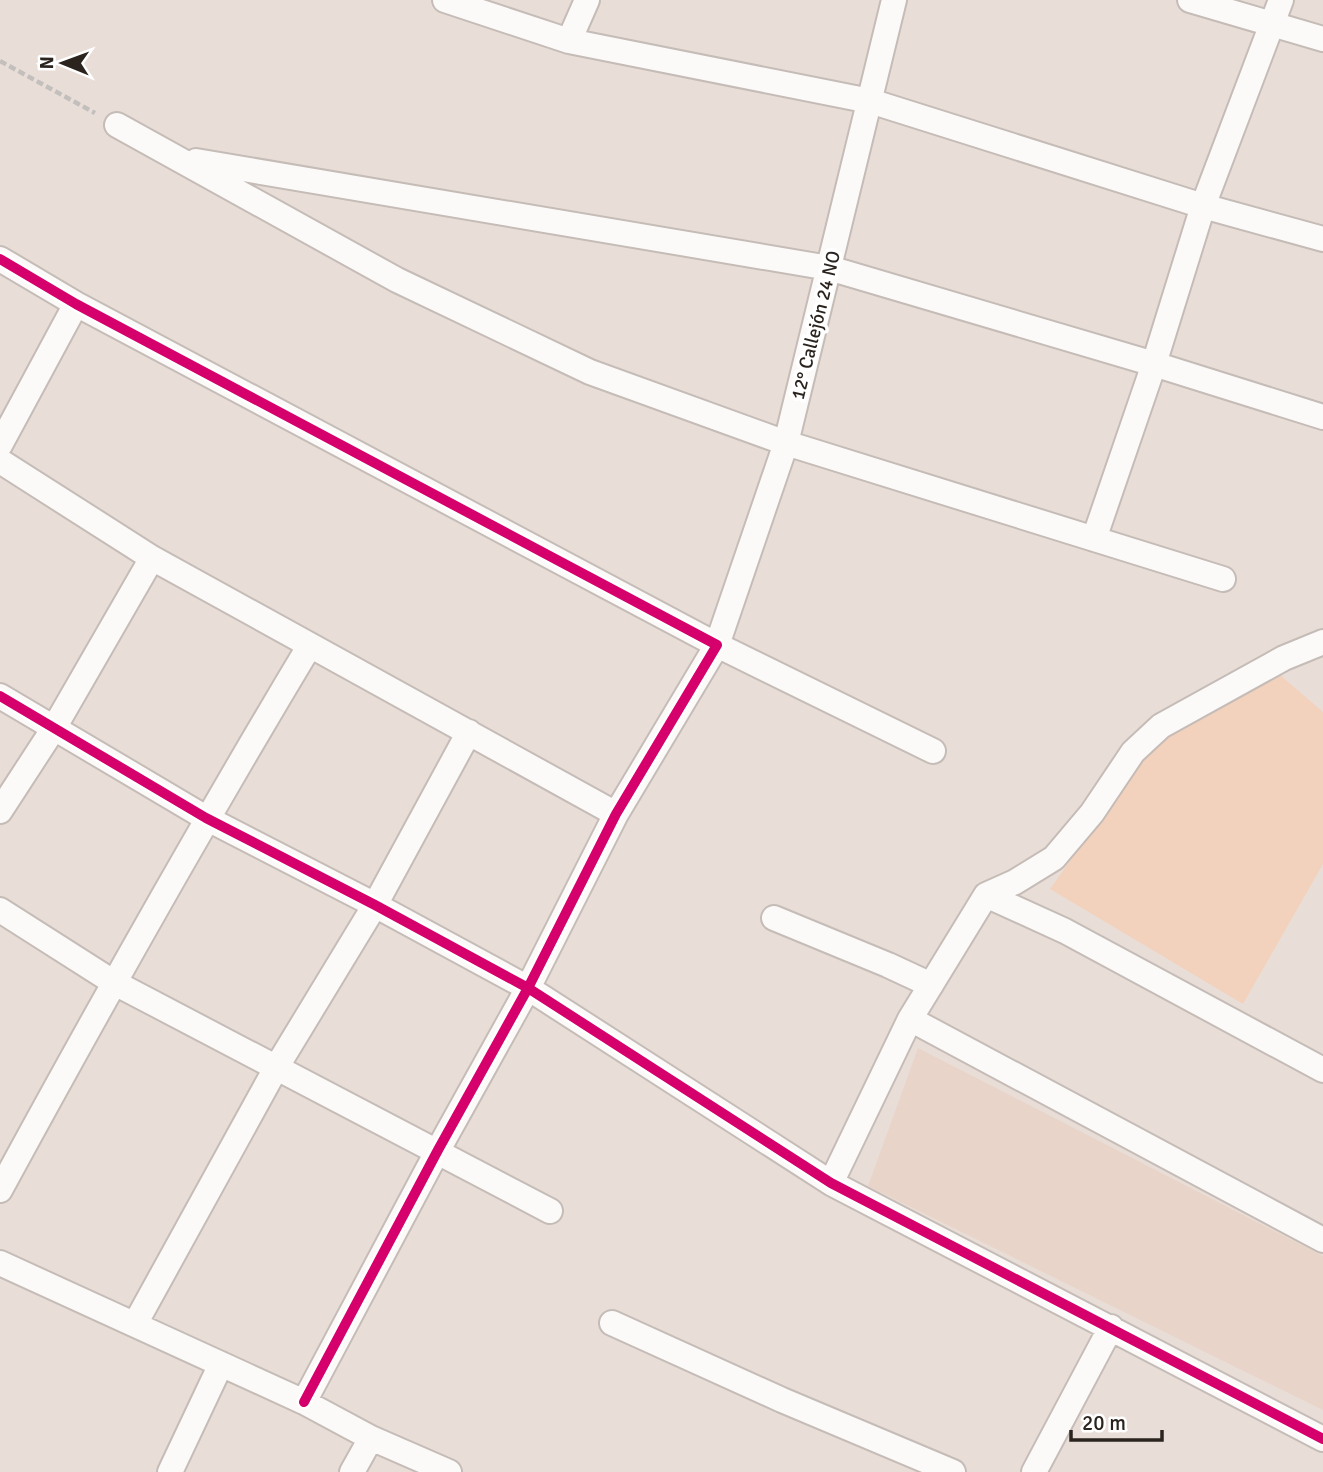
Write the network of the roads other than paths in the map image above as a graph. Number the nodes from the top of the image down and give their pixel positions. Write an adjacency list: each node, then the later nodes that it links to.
1 (445, 0): 7 (street)
2 (587, 0): 7 (street)
3 (894, 0): 8 (street, 12° Callejón 24 NO)
4 (1190, 0): 5 (street)
5 (1277, 11): 6 (street); 11 (street)
6 (1323, 38)
7 (569, 41): 8 (street)
8 (870, 101): 11 (street); 14 (street, 12° Callejón 24 NO)
9 (117, 125): 10 (street)
10 (176, 158): 14 (street); 18 (street)
11 (1203, 206): 12 (street); 16 (street)
12 (1323, 239)
13 (0, 259): 15 (street)
14 (829, 268): 16 (street); 18 (street, 12° Callejón 24 NO)
15 (76, 304): 19 (street); 26 (street)
16 (1154, 364): 17 (street); 21 (street)
17 (1323, 417)
18 (786, 443): 21 (street); 26 (street, 12° Callejón 24 NO)
19 (0, 445)
20 (0, 461): 22 (street)
21 (1094, 539): 23 (street)
22 (152, 558): 25 (street); 28 (street)
23 (1223, 579)
24 (1323, 642): 34 (street)
25 (310, 645): 29 (street); 33 (street)
26 (717, 645): 30 (street); 32 (street, 12° Callejón 24 NO)
27 (0, 696): 28 (street)
28 (54, 728): 31 (street); 33 (street)
29 (469, 732): 32 (street); 35 (street)
30 (933, 751)
31 (0, 811)
32 (616, 814): 40 (street, 12° Callejón 24 NO)
33 (206, 818): 35 (street); 38 (street)
34 (986, 895): 39 (street); 43 (street)
35 (375, 905): 40 (street); 42 (street)
36 (0, 910): 38 (street)
37 (774, 918): 39 (street)
38 (113, 982): 42 (street); 46 (street)
39 (932, 985): 41 (street)
40 (528, 988): 44 (street, 12° Callejón 24 NO); 45 (street)
41 (910, 1020): 45 (street); 48 (street)
42 (276, 1068): 44 (street); 51 (street)
43 (1323, 1070)
44 (438, 1150): 47 (street); 54 (street, 12° Callejón 24 NO)
45 (831, 1183): 52 (street)
46 (0, 1190)
47 (550, 1211)
48 (1323, 1240)
49 (0, 1263): 51 (street)
50 (612, 1323): 60 (street)
51 (135, 1324): 53 (street)
52 (1111, 1327): 56 (street); 61 (street)
53 (221, 1364): 54 (street); 58 (street)
54 (304, 1402): 55 (street)
55 (371, 1437): 57 (street); 59 (street)
56 (1323, 1438)
57 (443, 1469)
58 (170, 1472)
59 (352, 1472)
60 (953, 1472)
61 (1034, 1472)

